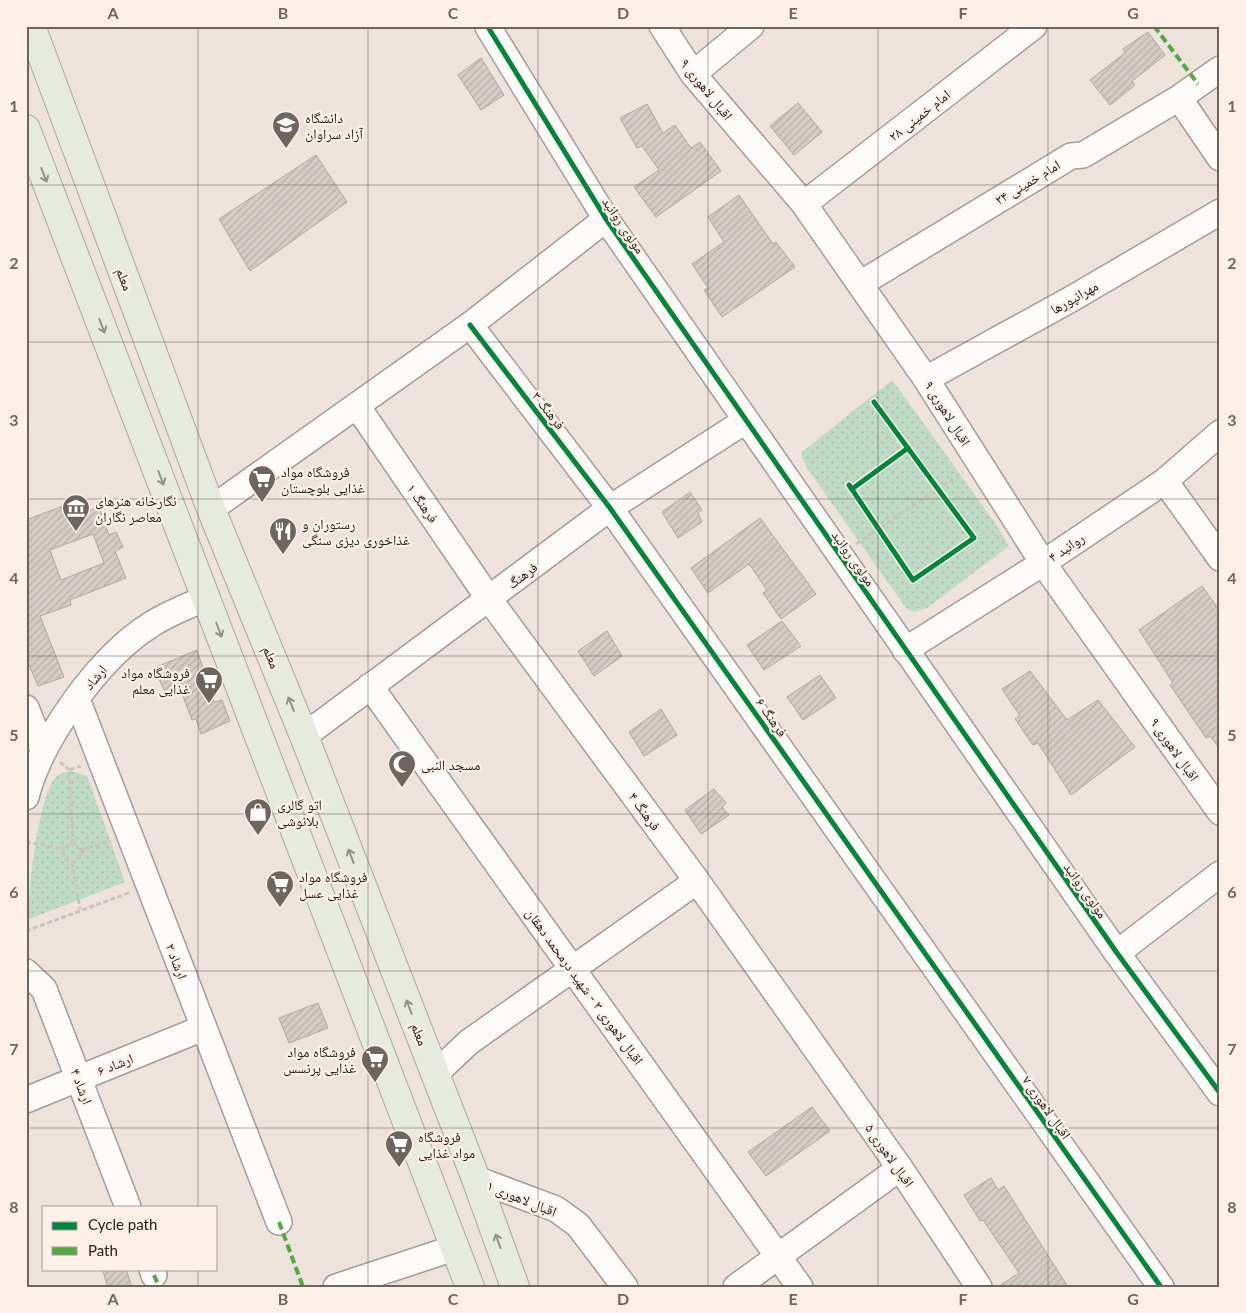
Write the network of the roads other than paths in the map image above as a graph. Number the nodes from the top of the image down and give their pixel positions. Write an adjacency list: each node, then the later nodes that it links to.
1 (31, 26): 22 (main road, معلم)
2 (662, 26): 7 (street, اقبال لاهوری ۹)
3 (751, 26): 7 (street)
4 (1034, 26): 11 (street, امام خمینی ۲۸)
5 (488, 27): 13 (street, مولوی روانبد)
6 (1220, 69): 8 (street, امام خمینی ۲۴)
7 (693, 74): 11 (street, اقبال لاهوری ۹)
8 (1179, 98): 10 (street); 14 (street, امام خمینی ۲۴)
9 (26, 129): 25 (main road, one-way to 25)
10 (1220, 158)
11 (804, 204): 14 (street, اقبال لاهوری ۹)
12 (1220, 212): 16 (street, مهرانپورها)
13 (606, 219): 15 (street); 18 (street, مولوی روانبد)
14 (860, 284): 16 (street, اقبال لاهوری ۹)
15 (470, 325): 17 (street); 21 (street, فرهنگ ۳)
16 (926, 379): 24 (street, اقبال لاهوری ۹)
17 (357, 406): 22 (street); 26 (street, فرهنگ ۱)
18 (745, 421): 21 (street, فرهنگ); 27 (street, مولوی روانبد)
19 (1220, 433): 20 (street, روانبد ۴)
20 (1165, 481): 23 (street); 24 (street, روانبد ۴)
21 (610, 508): 26 (street, فرهنگ); 38 (street, فرهنگ ۶)
22 (211, 509): 31 (main road, معلم, one-way to 22)
23 (1220, 558)
24 (1043, 563): 27 (street, روانبد ۴); 35 (street, اقبال لاهوری ۹)
25 (207, 598): 29 (street, ارشاد); 33 (main road, one-way to 33)
26 (489, 599): 28 (street, فرهنگ); 37 (street, فرهنگ ۴)
27 (905, 650): 39 (street, مولوی روانبد)
28 (370, 686): 31 (street, فرهنگ); 40 (street, اقبال لاهوری ۳ - شهید درمحمد دهقان)
29 (77, 699): 32 (street, ارشاد); 43 (street, ارشاد ۲)
30 (26, 708): 32 (street)
31 (304, 736): 33 (main road); 44 (main road, معلم, one-way to 31)
32 (44, 750): 34 (street, ارشاد)
33 (265, 750): 52 (main road)
34 (26, 797)
35 (1220, 812)
36 (1220, 874): 39 (street)
37 (697, 881): 40 (street); 42 (street, فرهنگ ۴)
38 (915, 940): 61 (street, اقبال لاهوری ۷)
39 (1117, 953): 46 (street, مولوی روانبد)
40 (573, 970): 44 (street); 53 (street, اقبال لاهوری ۳ - شهید درمحمد دهقان)
41 (26, 972): 45 (street, ارشاد ۴)
42 (798, 1024): 48 (street, اقبال لاهوری ۵)
43 (203, 1028): 45 (street, ارشاد ۶); 51 (street, ارشاد ۲)
44 (436, 1074): 49 (main road, معلم)
45 (80, 1079): 47 (street, ارشاد ۶); 50 (street, ارشاد ۴)
46 (1220, 1093)
47 (26, 1100)
48 (900, 1168): 53 (street); 60 (street, اقبال لاهوری ۵)
49 (476, 1179): 56 (main road, معلم, one-way to 49); 57 (street, اقبال لاهوری ۱)
50 (128, 1206)
51 (279, 1222)
52 (454, 1248): 54 (street); 55 (main road)
53 (778, 1256): 58 (street); 59 (street, اقبال لاهوری ۳ - شهید درمحمد دهقان)
54 (336, 1287)
55 (470, 1287)
56 (515, 1287)
57 (625, 1287)
58 (736, 1287)
59 (800, 1287)
60 (979, 1287)
61 (1161, 1287)

